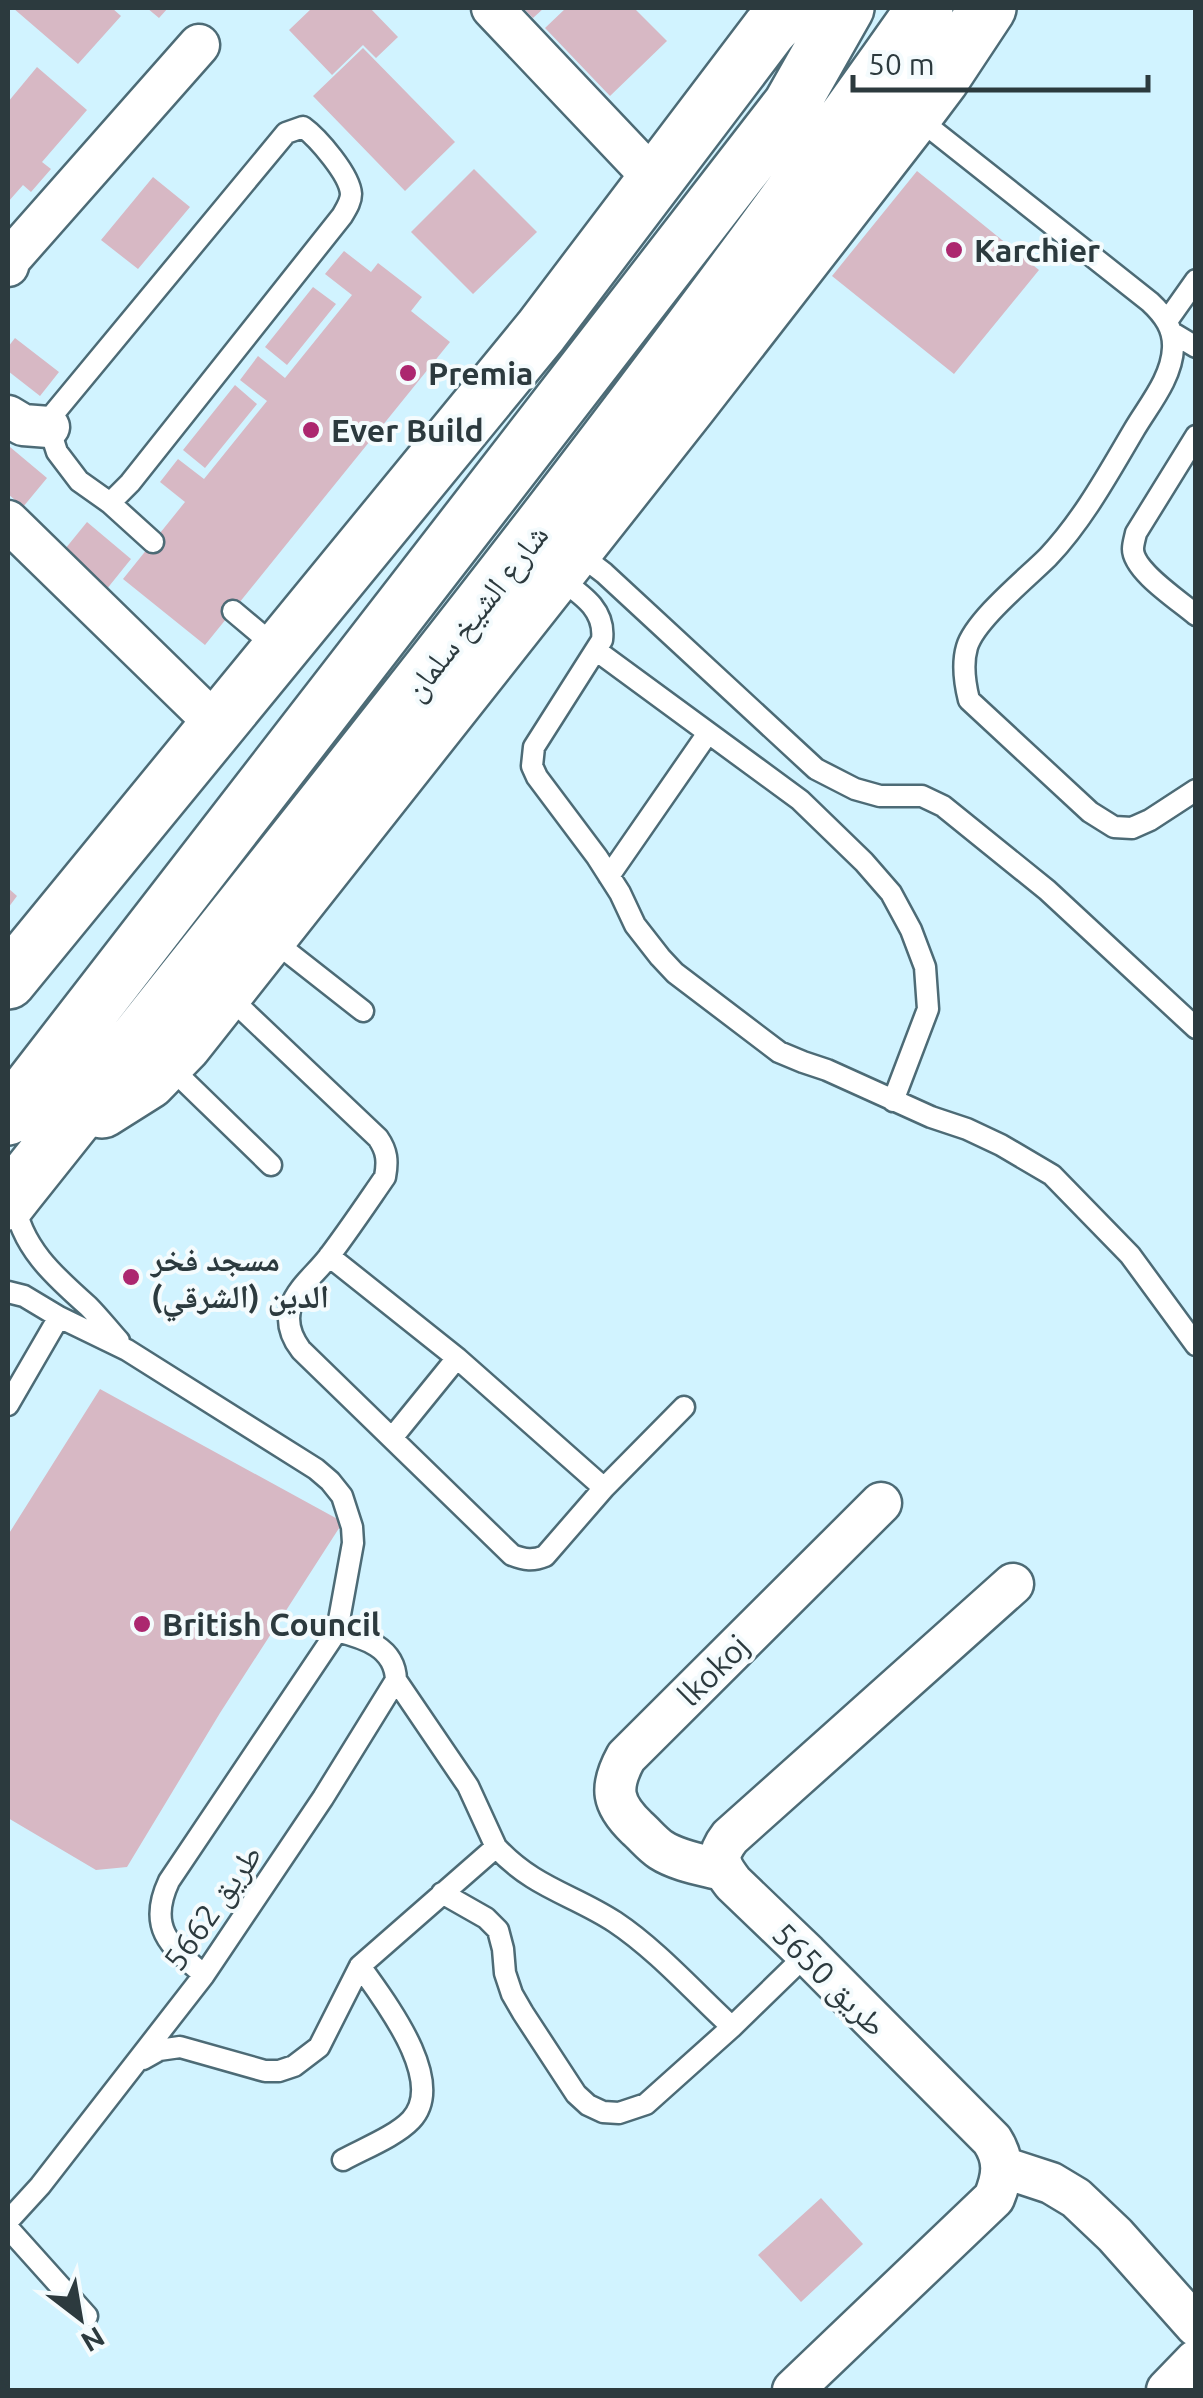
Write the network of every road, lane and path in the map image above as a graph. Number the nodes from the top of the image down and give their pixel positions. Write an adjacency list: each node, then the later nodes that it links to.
1 (492, 8): 8 (street)
2 (846, 8): 35 (main road, شارع الشيخ سلمان)
3 (988, 8): 7 (main road)
4 (768, 15): 8 (main road)
5 (911, 28): 7 (main road); 36 (main road, شارع الشيخ سلمان)
6 (199, 45): 9 (street)
7 (928, 97): 11 (lane); 19 (main road)
8 (656, 180): 22 (main road)
9 (8, 266)
10 (1196, 280): 11 (lane)
11 (1169, 327): 12 (lane); 26 (lane)
12 (1196, 347)
13 (8, 416): 14 (street)
14 (49, 427): 16 (lane); 16 (lane)
15 (1196, 436): 21 (lane)
16 (110, 504): 18 (lane)
17 (8, 521): 24 (street)
18 (153, 542)
19 (564, 562): 23 (lane); 28 (main road); 32 (lane)
20 (232, 611): 22 (lane)
21 (1196, 615)
22 (278, 649): 24 (main road)
23 (597, 651): 25 (lane); 27 (lane)
24 (216, 724): 29 (main road)
25 (708, 734): 27 (lane); 34 (lane)
26 (1196, 790)
27 (609, 876): 34 (lane)
28 (268, 937): 30 (main road); 31 (lane)
29 (8, 981)
30 (223, 992): 33 (main road); 39 (lane)
31 (363, 1011)
32 (1196, 1028)
33 (167, 1064): 36 (main road); 37 (lane)
34 (893, 1101): 42 (lane)
35 (8, 1116)
36 (71, 1121): 38 (main road, شارع الشيخ سلمان)
37 (271, 1165)
38 (11, 1198): 43 (lane)
39 (329, 1256): 44 (lane); 47 (lane)
40 (8, 1292): 41 (lane)
41 (59, 1317): 43 (lane); 45 (lane)
42 (1196, 1345)
43 (127, 1350): 51 (lane)
44 (456, 1358): 47 (lane); 48 (lane)
45 (8, 1405)
46 (684, 1406): 48 (lane)
47 (392, 1438): 48 (lane)
48 (604, 1488)
49 (881, 1502): 54 (street, lkokoj)
50 (1013, 1584): 54 (street)
51 (337, 1631): 52 (lane); 58 (lane)
52 (396, 1680): 53 (lane); 58 (lane, طريق 5662)
53 (496, 1848): 55 (lane); 59 (lane)
54 (722, 1870): 56 (street, طريق 5650)
55 (442, 1893): 57 (lane); 59 (lane)
56 (807, 1954): 59 (lane); 62 (street, طريق 5650)
57 (360, 1966): 60 (lane); 61 (lane)
58 (204, 1975): 60 (lane, طريق 5662)
59 (732, 2027)
60 (137, 2062): 63 (lane, طريق 5662)
61 (343, 2160)
62 (1002, 2166): 66 (street); 68 (street)
63 (8, 2221)
64 (8, 2228): 65 (lane)
65 (87, 2316)
66 (1196, 2326)
67 (1196, 2360): 69 (street)
68 (793, 2390)
69 (1167, 2390)

